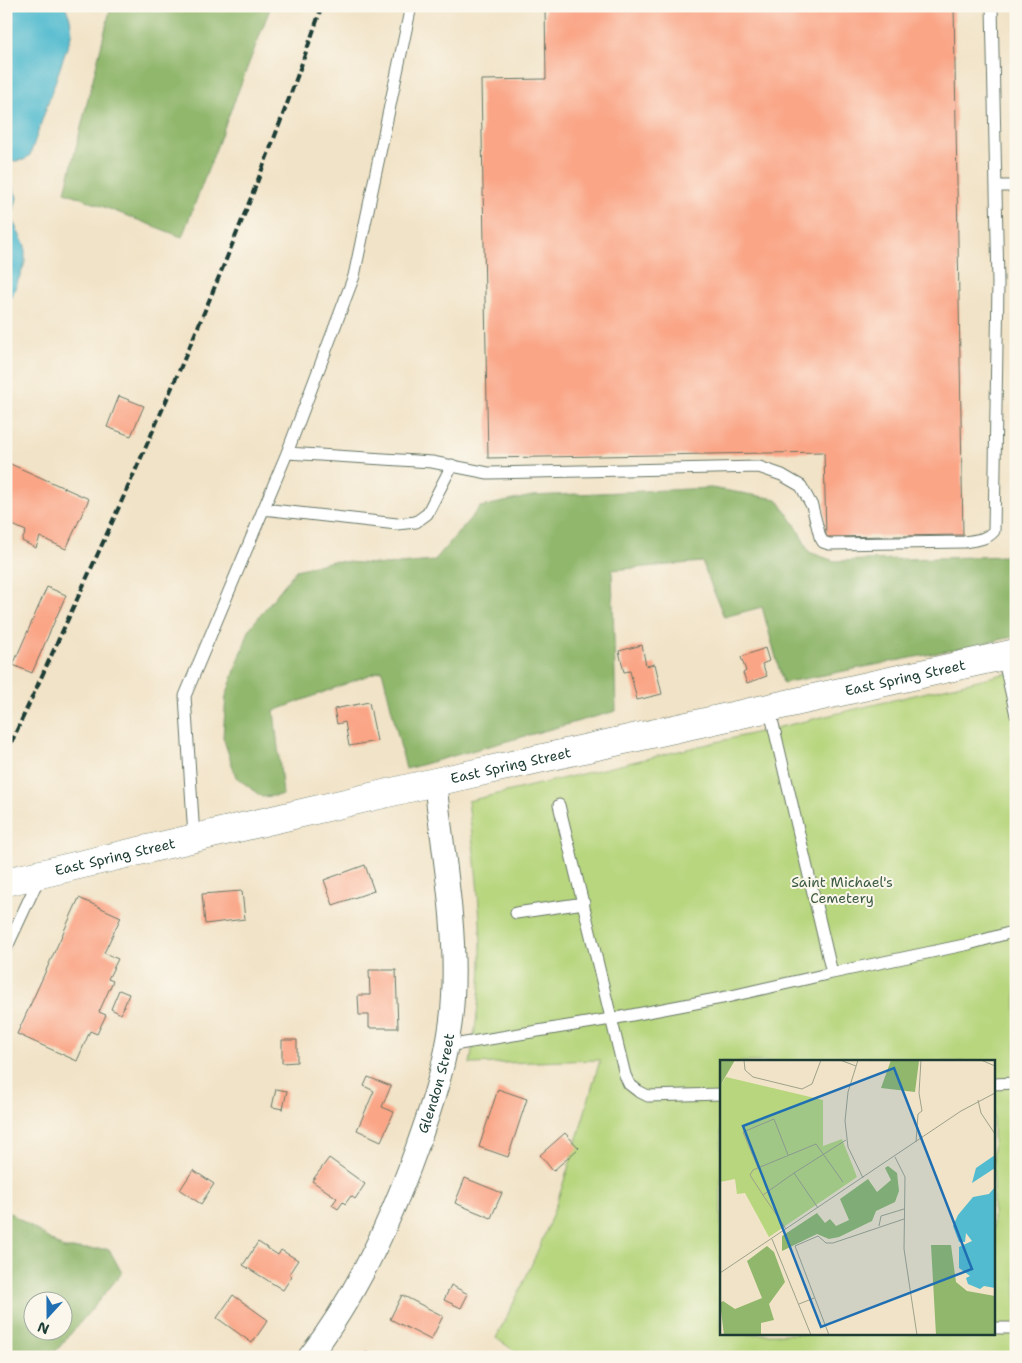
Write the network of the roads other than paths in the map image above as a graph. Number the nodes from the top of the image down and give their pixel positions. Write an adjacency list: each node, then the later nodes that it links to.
1 (411, 6): 5 (lane)
2 (992, 6): 3 (lane)
3 (997, 186): 4 (lane); 6 (lane)
4 (1016, 186)
5 (287, 452): 6 (lane); 7 (lane)
6 (452, 465): 7 (lane)
7 (263, 508): 13 (lane)
8 (1009, 655): 9 (main road, East Spring Street); 10 (lane)
9 (769, 708): 11 (main road, East Spring Street); 20 (lane)
10 (1016, 715)
11 (435, 782): 13 (main road, East Spring Street); 22 (street, Glendon Street)
12 (559, 805): 16 (lane)
13 (194, 837): 14 (main road, East Spring Street)
14 (40, 874): 15 (main road, East Spring Street); 19 (lane)
15 (6, 882)
16 (584, 903): 17 (lane); 21 (lane)
17 (516, 913)
18 (1016, 931): 20 (lane)
19 (6, 949)
20 (832, 973): 21 (lane)
21 (611, 1019): 22 (lane); 25 (lane)
22 (447, 1046): 28 (street, Glendon Street)
23 (1016, 1083): 24 (lane)
24 (994, 1084)
25 (720, 1094)
26 (994, 1328): 27 (lane)
27 (1016, 1328)
28 (309, 1357)

